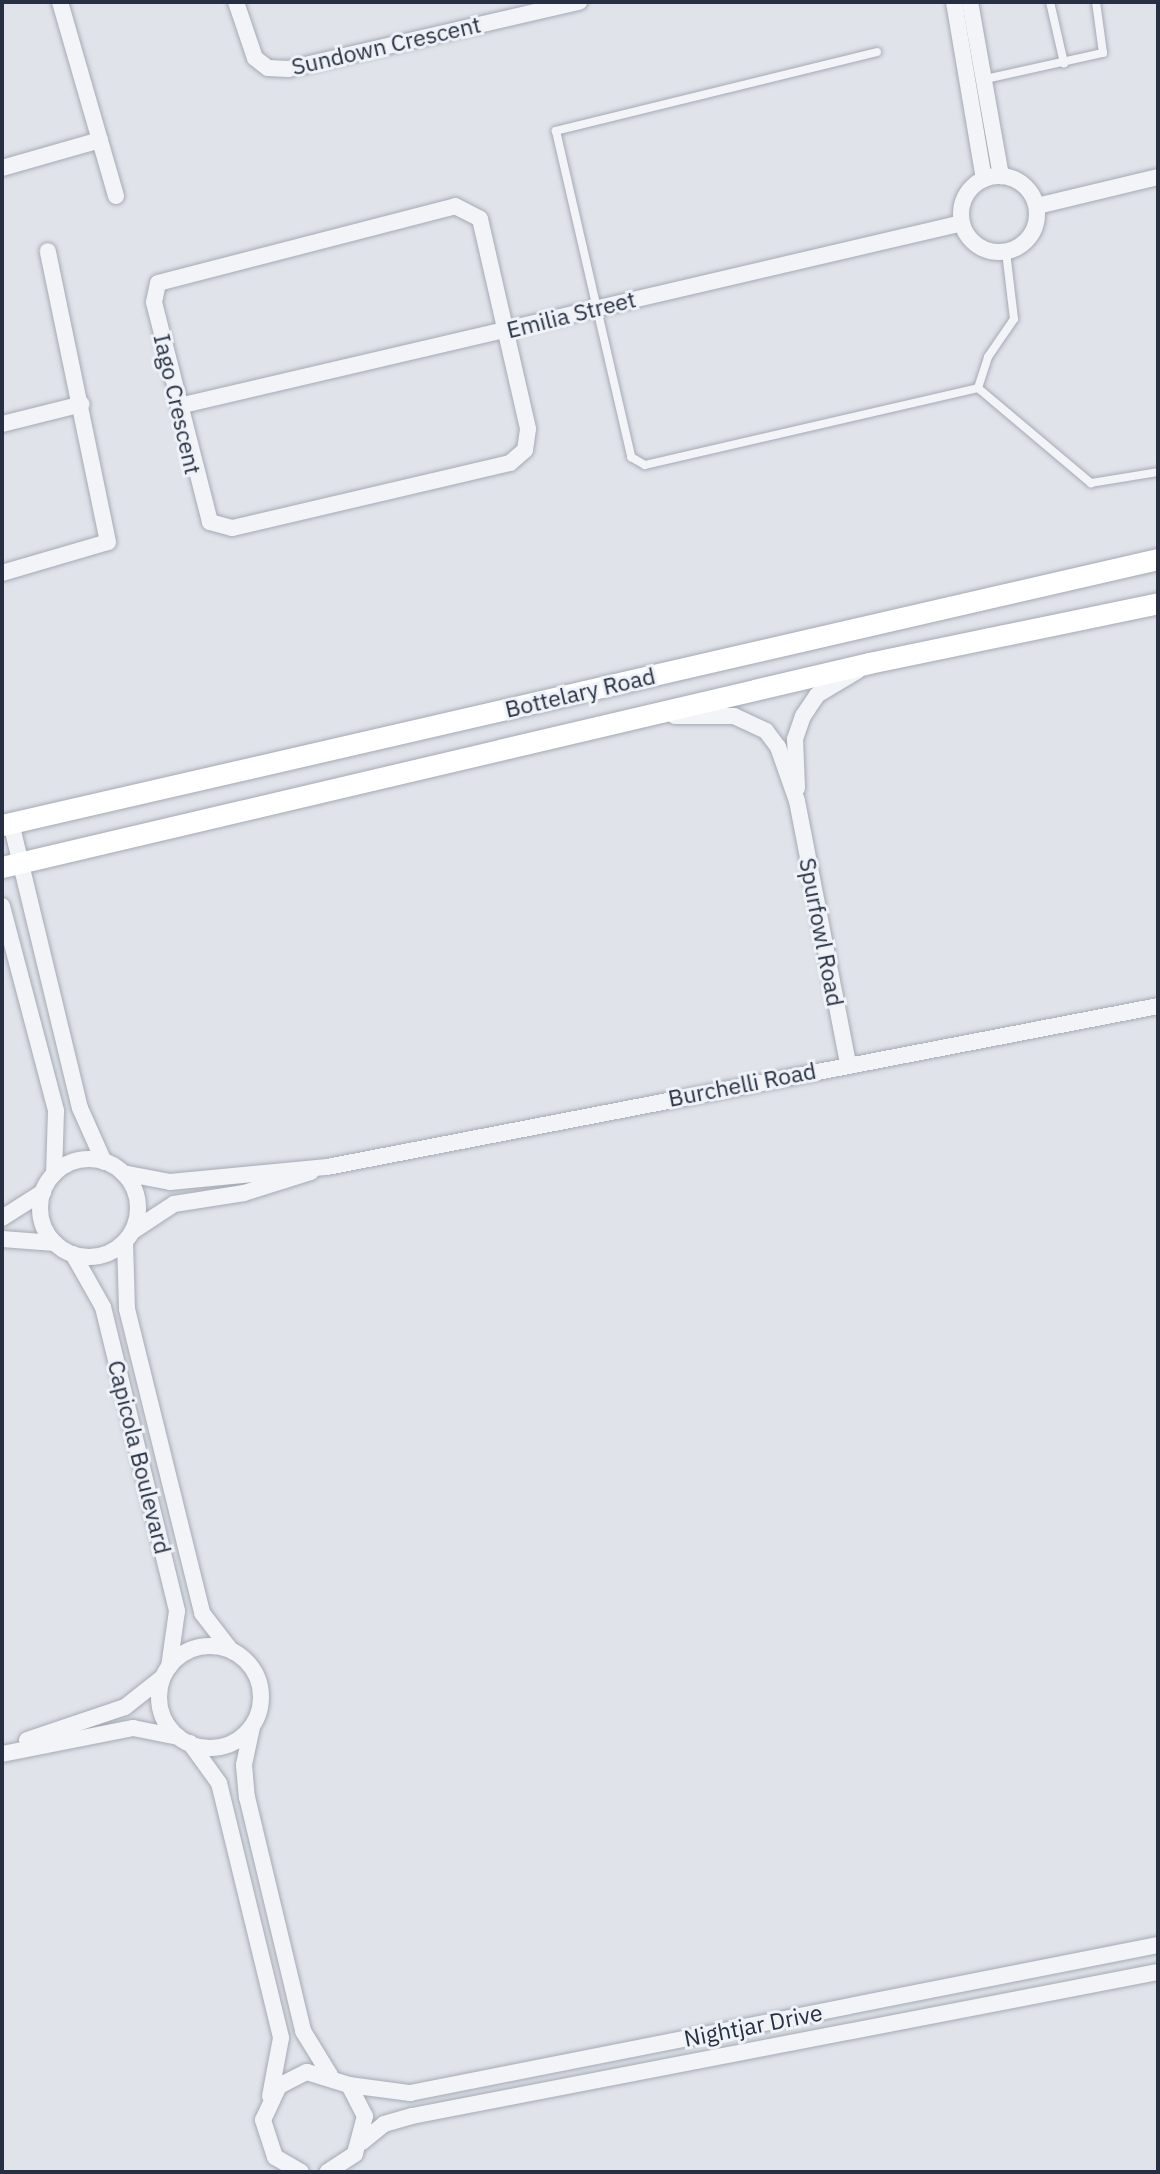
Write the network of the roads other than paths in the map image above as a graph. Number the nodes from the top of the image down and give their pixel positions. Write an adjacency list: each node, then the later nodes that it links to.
1 (60, 2): 11 (street)
2 (236, 2): 3 (street, Sundown Crescent)
3 (579, 2)
4 (954, 2): 10 (street)
5 (970, 2): 10 (street)
6 (1050, 2): 9 (lane)
7 (1096, 2): 9 (lane)
8 (877, 52): 21 (lane)
9 (1064, 63): 10 (lane)
10 (975, 81): 13 (street); 15 (street)
11 (100, 140): 12 (street); 16 (street)
12 (2, 168)
13 (1001, 176): 15 (street); 17 (street)
14 (1158, 177): 17 (street)
15 (984, 179): 18 (street)
16 (116, 196)
17 (1037, 206): 20 (street)
18 (962, 223): 20 (street); 21 (street, Emilia Street)
19 (48, 251): 24 (street)
20 (1006, 252): 23 (lane)
21 (597, 308): 22 (street, Emilia Street); 23 (lane)
22 (505, 330): 25 (street, Emilia Street); 25 (street, Iago Crescent); 25 (street, Iago Crescent)
23 (978, 388): 27 (lane)
24 (82, 404): 26 (street); 29 (street)
25 (179, 406)
26 (2, 424)
27 (1158, 472)
28 (1158, 559): 34 (main road, Bottelary Road)
29 (2, 573)
30 (1158, 603): 31 (main road, Bottelary Road)
31 (869, 663): 32 (main road, Bottelary Road); 33 (street, Spurfowl Road)
32 (657, 717): 33 (street, Spurfowl Road); 35 (main road, Bottelary Road)
33 (797, 801): 38 (street, Spurfowl Road)
34 (6, 824): 35 (street)
35 (12, 865): 39 (street)
36 (2, 906): 42 (street)
37 (1158, 1006): 38 (street, Burchelli Road)
38 (848, 1063): 40 (street, Burchelli Road)
39 (104, 1162): 41 (street); 42 (street)
40 (327, 1167): 41 (street, Burchelli Road); 45 (street, Burchelli Road)
41 (123, 1173): 45 (street)
42 (54, 1174): 43 (street)
43 (43, 1192): 44 (street); 47 (street)
44 (2, 1217)
45 (128, 1237): 48 (street); 49 (street, Capicola Boulevard)
46 (2, 1239): 47 (street)
47 (55, 1243): 48 (street)
48 (73, 1254): 50 (street, Capicola Boulevard)
49 (230, 1650): 50 (street); 51 (street)
50 (166, 1672): 52 (street); 53 (street)
51 (252, 1727): 52 (street); 57 (street)
52 (185, 1741): 54 (street); 59 (street)
53 (2, 1748)
54 (2, 1754)
55 (1158, 1945): 58 (street, Nightjar Drive)
56 (1158, 1972): 60 (street, Nightjar Drive)
57 (330, 2074): 58 (street); 59 (street)
58 (349, 2085): 60 (street)
59 (271, 2096): 61 (street)
60 (362, 2143): 62 (street, Nightjar Drive)
61 (301, 2172)
62 (327, 2172)

